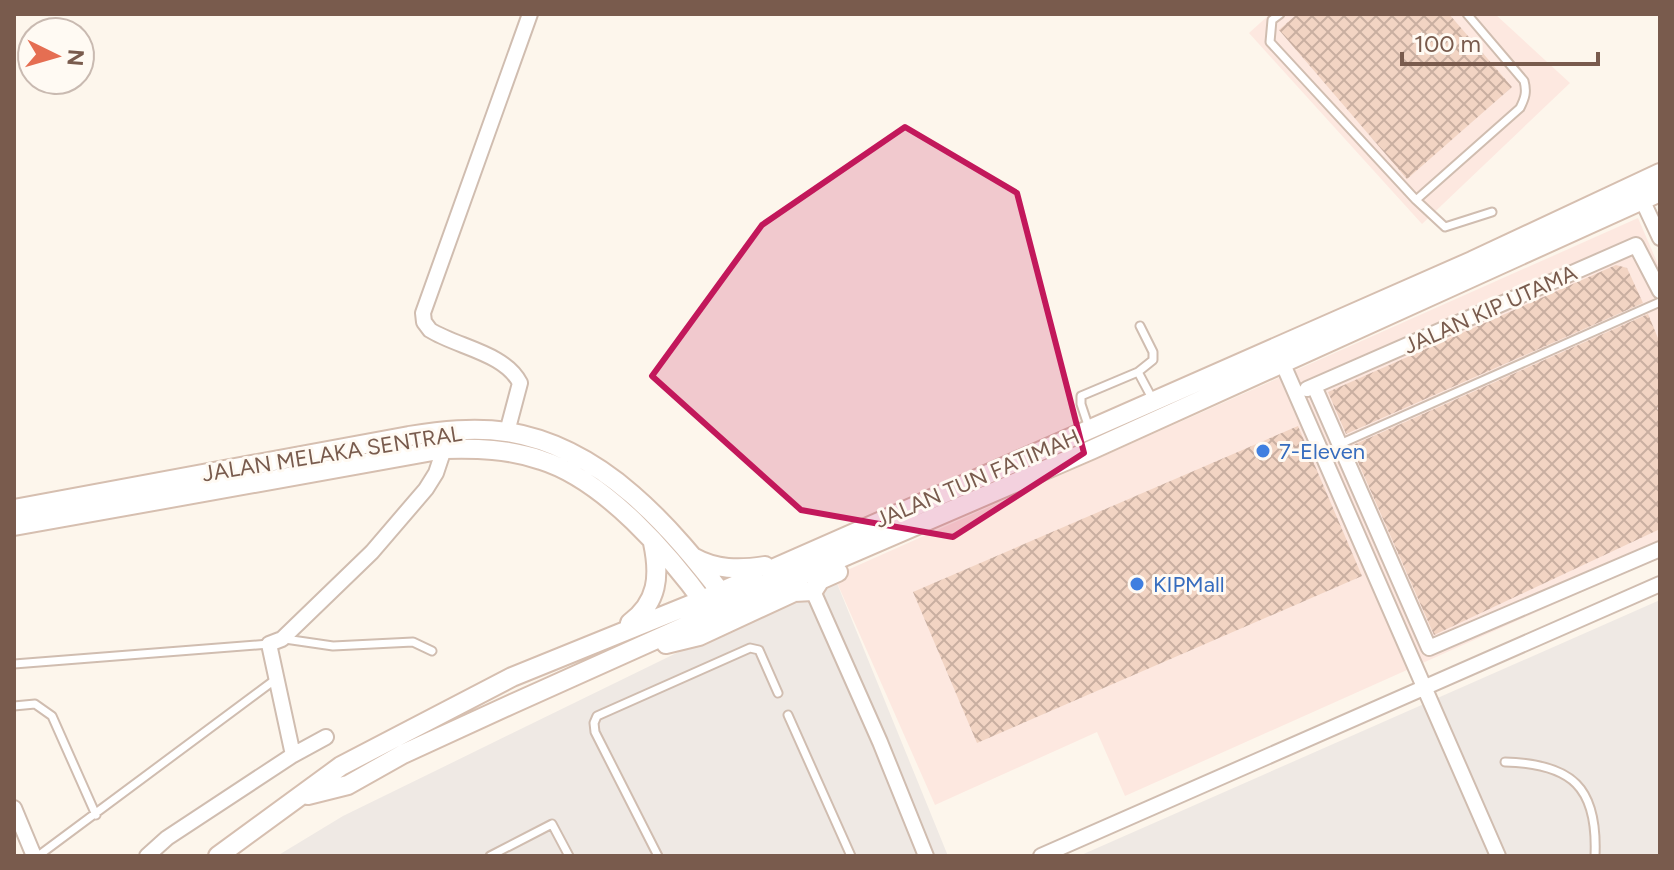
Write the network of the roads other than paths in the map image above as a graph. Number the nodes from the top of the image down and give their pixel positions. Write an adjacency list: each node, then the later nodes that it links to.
1 (530, 14): 17 (street)
2 (1280, 14): 5 (lane)
3 (1467, 14): 5 (lane)
4 (1652, 189): 7 (street); 11 (main road, JALAN TUN FATIMAH); 15 (main road, JALAN TUN FATIMAH)
5 (1416, 200): 6 (lane)
6 (1492, 212)
7 (1660, 238)
8 (1660, 291): 13 (street, JALAN KIP UTAMA)
9 (1660, 302): 18 (lane)
10 (1140, 326): 12 (lane)
11 (1282, 362): 14 (street); 25 (main road, JALAN TUN FATIMAH)
12 (1138, 372): 15 (lane); 16 (lane)
13 (1314, 386): 14 (street, JALAN KIP UTAMA); 18 (street)
14 (1296, 394): 37 (street)
15 (1153, 400): 16 (main road, JALAN TUN FATIMAH)
16 (1089, 430): 26 (main road, JALAN TUN FATIMAH)
17 (507, 432): 20 (main road, JALAN MELAKA SENTRAL); 24 (main road, JALAN MELAKA SENTRAL)
18 (1340, 444): 23 (street)
19 (444, 449): 21 (main road, JALAN MELAKA SENTRAL); 22 (main road, JALAN MELAKA SENTRAL); 32 (street)
20 (14, 509)
21 (14, 526)
22 (653, 542): 30 (main road, JALAN MELAKA SENTRAL); 31 (main road)
23 (1660, 549)
24 (688, 554): 26 (main road); 29 (main road, JALAN MELAKA SENTRAL)
25 (852, 555): 28 (main road); 29 (main road, JALAN TUN FATIMAH)
26 (791, 560): 29 (main road, JALAN TUN FATIMAH)
27 (1660, 584): 37 (street)
28 (813, 591): 33 (main road); 54 (street)
29 (725, 598): 30 (main road, JALAN TUN FATIMAH)
30 (707, 607): 31 (main road, JALAN TUN FATIMAH); 33 (main road, JALAN TUN FATIMAH)
31 (618, 632): 44 (main road, JALAN TUN FATIMAH)
32 (276, 642): 34 (lane); 35 (lane); 36 (street)
33 (647, 644): 44 (main road, JALAN TUN FATIMAH)
34 (432, 651)
35 (14, 664)
36 (276, 679): 42 (street); 46 (lane)
37 (1425, 688): 55 (street); 56 (street)
38 (778, 693): 52 (lane)
39 (14, 706): 46 (lane)
40 (788, 715): 53 (lane)
41 (326, 737): 42 (street)
42 (293, 755): 48 (street)
43 (1505, 762): 57 (lane)
44 (302, 796): 49 (main road, JALAN TUN FATIMAH)
45 (14, 808): 47 (street)
46 (96, 815): 47 (lane)
47 (36, 856)
48 (147, 856)
49 (218, 856)
50 (490, 856): 51 (lane)
51 (569, 856)
52 (658, 856)
53 (851, 856)
54 (926, 856)
55 (1041, 856)
56 (1498, 856)
57 (1595, 856)

